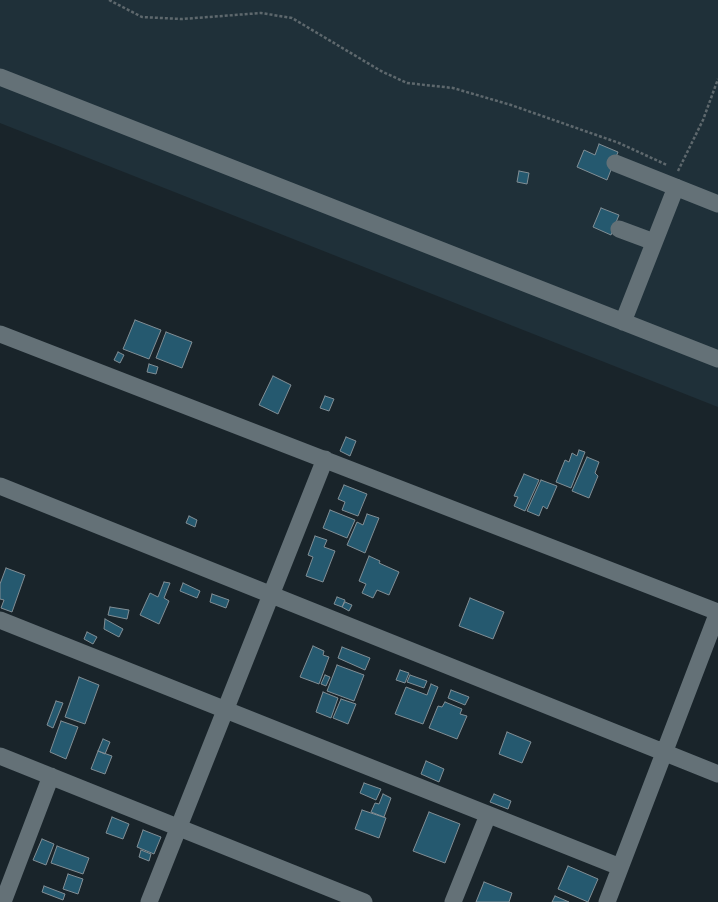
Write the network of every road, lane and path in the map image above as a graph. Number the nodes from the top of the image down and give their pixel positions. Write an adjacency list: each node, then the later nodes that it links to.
1 (110, 0): 5 (path)
2 (0, 76): 10 (street)
3 (718, 79): 5 (path)
4 (615, 163): 6 (street)
5 (678, 170): 6 (path)
6 (676, 187): 7 (street); 9 (street)
7 (716, 202)
8 (620, 229): 9 (street)
9 (654, 242): 10 (street)
10 (623, 322): 12 (street)
11 (0, 334): 13 (street)
12 (718, 359)
13 (325, 459): 15 (street); 16 (street)
14 (0, 486): 15 (street)
15 (271, 595): 18 (street); 19 (street)
16 (718, 612): 19 (street)
17 (0, 620): 18 (street)
18 (225, 710): 23 (street); 24 (street)
19 (665, 753): 21 (street); 25 (street)
20 (0, 756): 22 (street)
21 (718, 774)
22 (52, 776): 24 (street); 26 (street)
23 (488, 815): 25 (street); 29 (street)
24 (179, 827): 27 (street); 28 (street)
25 (620, 867): 30 (street)
26 (3, 902)
27 (149, 902)
28 (364, 902)
29 (453, 902)
30 (607, 902)

